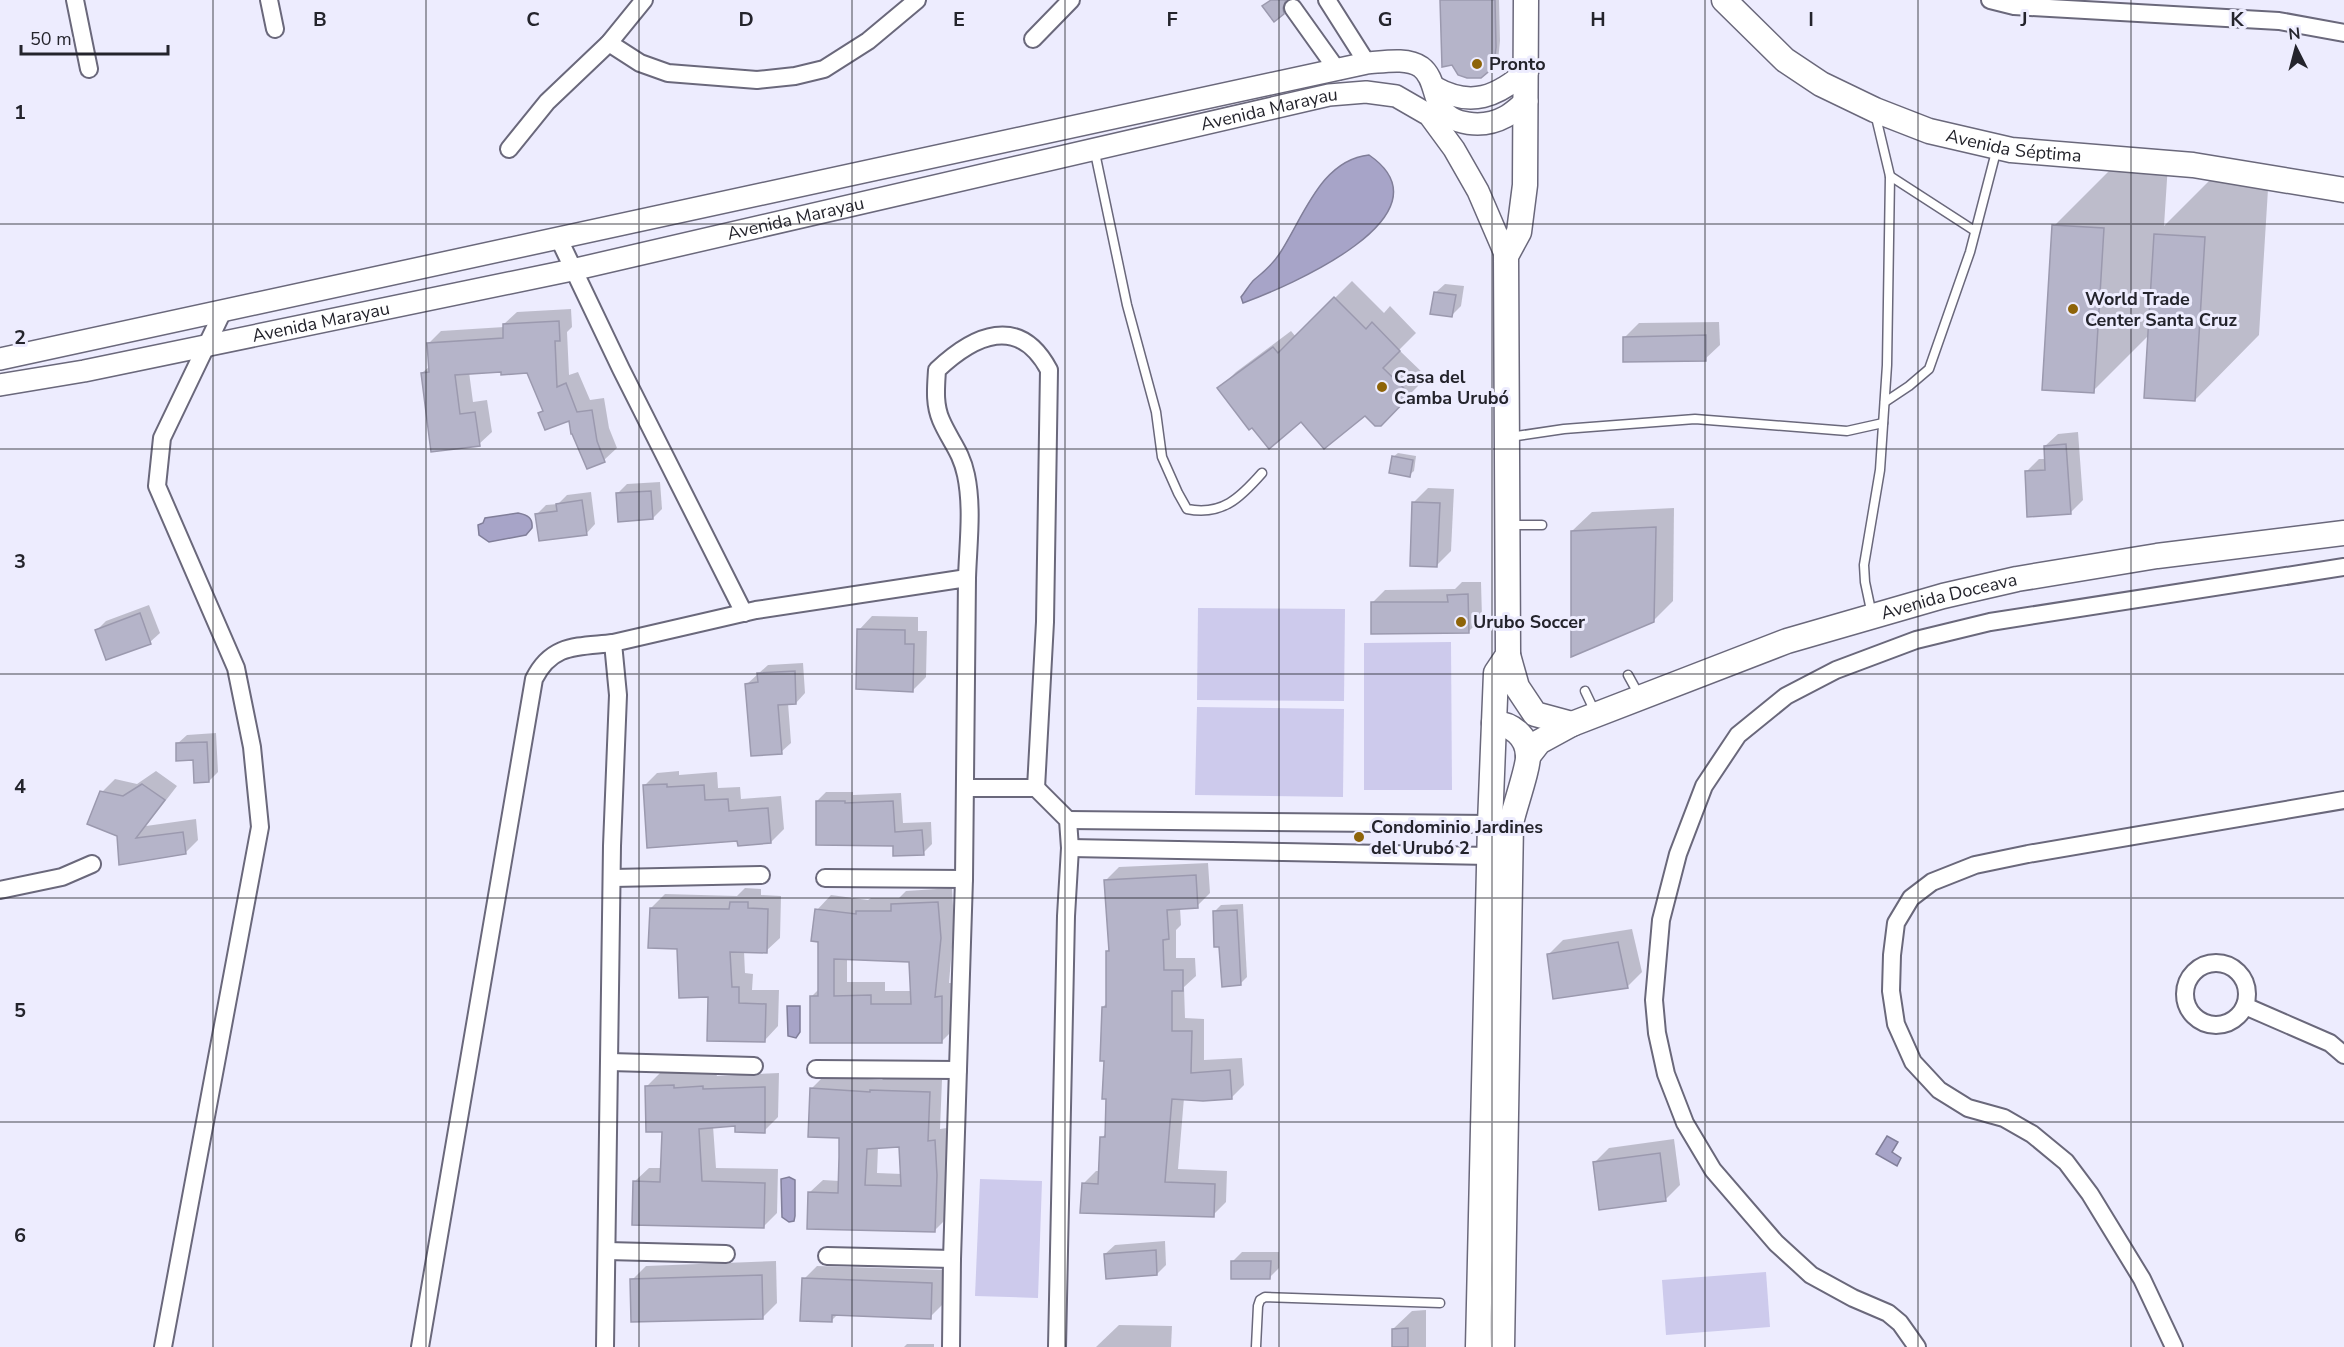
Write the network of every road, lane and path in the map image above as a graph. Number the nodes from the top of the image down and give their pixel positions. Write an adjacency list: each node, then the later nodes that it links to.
1 (75, 0): 16 (street)
2 (269, 0): 11 (street)
3 (644, 0): 14 (street)
4 (916, 0): 14 (street)
5 (1071, 0): 13 (street)
6 (1328, 0): 15 (street)
7 (1527, 0): 18 (main road)
8 (1724, 0): 21 (main road, Avenida Séptima)
9 (1990, 0): 12 (street)
10 (1293, 8): 17 (street)
11 (275, 29)
12 (2344, 33)
13 (1033, 39)
14 (609, 43): 23 (street)
15 (1367, 63): 17 (street, Avenida Marayau); 19 (street, Avenida Marayau)
16 (89, 69)
17 (1338, 70): 28 (street, Avenida Marayau)
18 (1528, 70): 19 (street); 20 (main road)
19 (1434, 87): 20 (street, Avenida Marayau)
20 (1527, 101): 29 (main road)
21 (1875, 111): 22 (main road, Avenida Séptima); 25 (lane)
22 (1997, 147): 26 (main road, Avenida Séptima); 27 (lane)
23 (509, 148)
24 (1094, 148): 29 (street, Avenida Marayau); 30 (street, Avenida Marayau); 38 (lane)
25 (1890, 176): 27 (lane); 35 (lane)
26 (2344, 190)
27 (1975, 231): 35 (lane)
28 (558, 237): 30 (street); 31 (street, Avenida Marayau)
29 (1506, 256): 37 (main road)
30 (572, 270): 32 (street, Avenida Marayau); 44 (street)
31 (224, 309): 32 (street); 33 (street, Avenida Marayau)
32 (206, 345): 34 (street, Avenida Marayau); 79 (street)
33 (0, 359)
34 (0, 385)
35 (1885, 402): 36 (lane)
36 (1883, 423): 37 (lane); 45 (lane)
37 (1506, 437): 39 (main road)
38 (1262, 474)
39 (1507, 525): 40 (lane); 47 (main road)
40 (1542, 525)
41 (2344, 533): 45 (main road, Avenida Doceava)
42 (2344, 567): 87 (street)
43 (967, 578): 44 (street); 55 (street); 56 (street)
44 (744, 613): 46 (street)
45 (1872, 616): 50 (main road, Avenida Doceava)
46 (613, 643): 64 (street); 80 (street)
47 (1508, 655): 52 (main road); 53 (main road)
48 (1628, 675): 50 (lane)
49 (1585, 691): 51 (lane)
50 (1641, 699): 51 (main road, Avenida Doceava)
51 (1597, 715): 53 (main road, Avenida Doceava)
52 (1494, 723): 54 (main road); 59 (main road)
53 (1572, 724): 54 (main road, Avenida Doceava)
54 (1528, 756): 86 (main road)
55 (965, 788): 56 (street); 66 (street)
56 (1036, 788): 58 (street)
57 (2344, 800): 88 (street)
58 (1068, 820): 59 (street); 60 (street)
59 (1490, 824): 61 (main road)
60 (1070, 848): 61 (street); 83 (street)
61 (1489, 856): 85 (main road)
62 (92, 864): 67 (street)
63 (761, 875): 64 (street)
64 (613, 878): 70 (street)
65 (825, 878): 66 (street)
66 (964, 879): 73 (street)
67 (0, 890)
68 (2245, 1006): 69 (street)
69 (2344, 1055)
70 (610, 1062): 71 (street); 74 (street)
71 (754, 1066)
72 (816, 1069): 73 (street)
73 (958, 1070): 77 (street)
74 (607, 1251): 75 (street); 81 (street)
75 (726, 1254)
76 (826, 1256): 77 (street)
77 (952, 1259): 82 (street)
78 (1440, 1303): 84 (lane)
79 (163, 1347)
80 (420, 1347)
81 (605, 1347)
82 (951, 1347)
83 (1057, 1347)
84 (1256, 1347)
85 (1478, 1347)
86 (1502, 1347)
87 (1917, 1347)
88 (2175, 1347)

